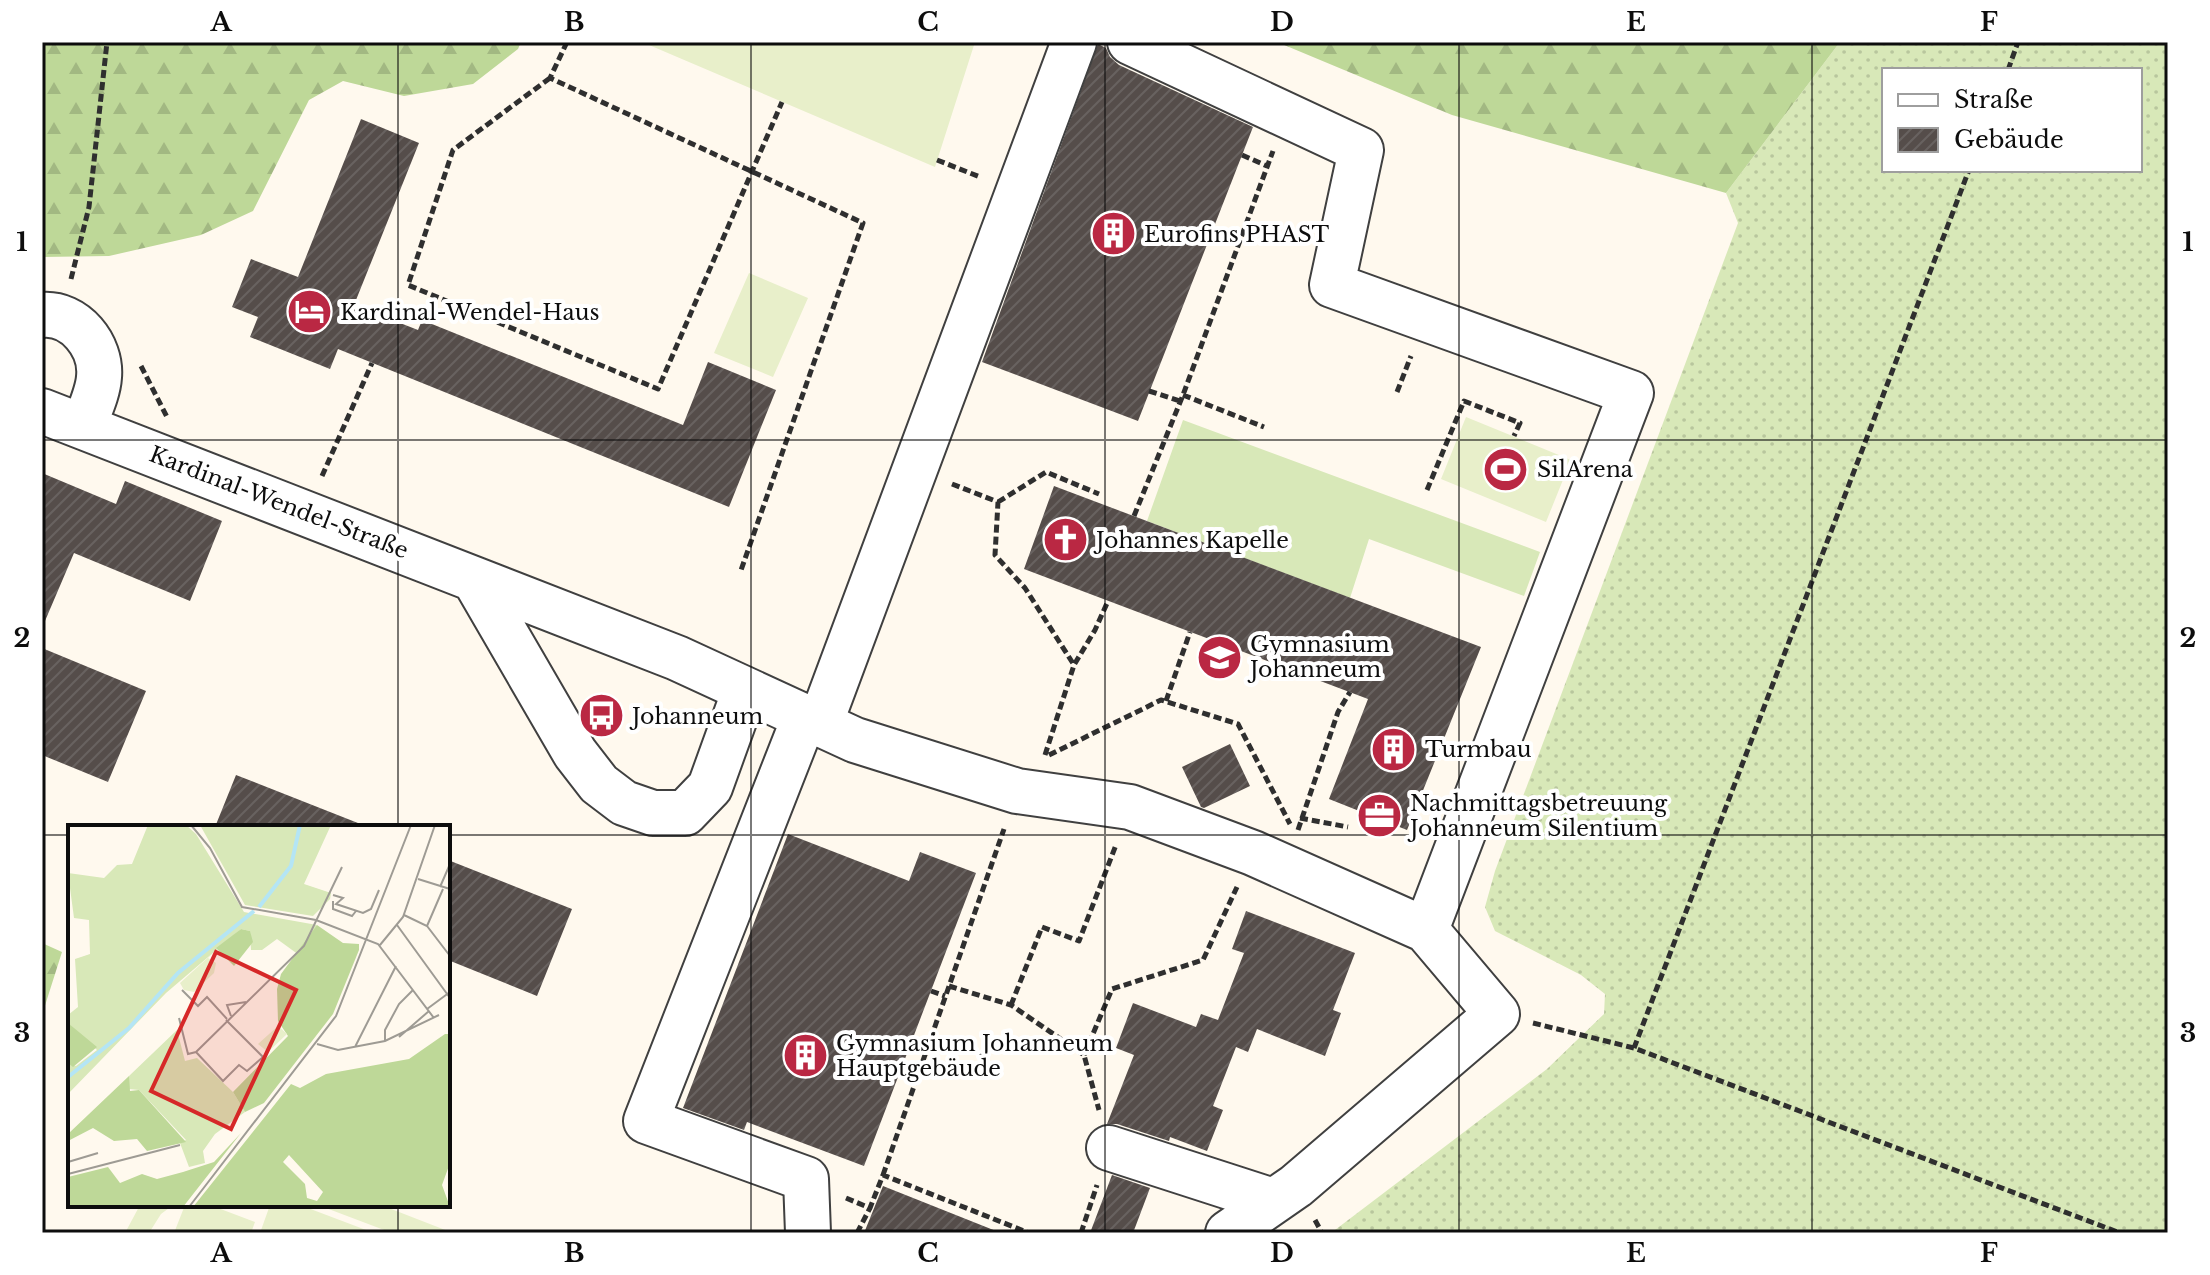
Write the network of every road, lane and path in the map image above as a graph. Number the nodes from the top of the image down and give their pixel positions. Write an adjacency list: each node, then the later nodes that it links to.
1 (107, 42): 14 (path)
2 (567, 42): 7 (path)
3 (1074, 42): 22 (street)
4 (1130, 42): 9 (street)
5 (2018, 42): 6 (path)
6 (2009, 68)
7 (550, 78): 12 (path); 12 (path)
8 (782, 102): 12 (path)
9 (1287, 116): 11 (path); 42 (street)
10 (1242, 155): 11 (path)
11 (1267, 166): 17 (path)
12 (751, 171): 28 (path)
13 (1968, 172): 48 (path)
14 (46, 315): 19 (street)
15 (372, 363): 23 (path)
16 (1149, 391): 17 (path)
17 (1182, 398): 20 (path); 27 (path)
18 (42, 411): 19 (street, Kardinal-Wendel-Straße)
19 (84, 426): 29 (street, Kardinal-Wendel-Straße)
20 (1264, 427)
21 (1514, 436): 24 (path)
22 (915, 470): 26 (path); 36 (street)
23 (319, 485)
24 (1427, 490)
25 (1099, 494): 26 (path)
26 (998, 502): 32 (path)
27 (1134, 516)
28 (740, 573)
29 (474, 579): 33 (street, Kardinal-Wendel-Straße); 33 (street)
30 (1108, 601): 32 (path)
31 (1190, 632): 35 (path)
32 (1074, 665): 35 (path)
33 (745, 690): 36 (street, Kardinal-Wendel-Straße)
34 (1350, 692): 39 (path)
35 (1166, 701): 39 (path)
36 (813, 720): 37 (street, Kardinal-Wendel-Straße); 52 (street)
37 (1017, 791): 38 (street, Kardinal-Wendel-Straße); 43 (path)
38 (1130, 807): 41 (street, Kardinal-Wendel-Straße); 46 (path)
39 (1300, 818): 40 (path)
40 (1348, 827)
41 (1253, 853): 42 (street, Kardinal-Wendel-Straße); 49 (path)
42 (1426, 930): 47 (street)
43 (949, 986): 45 (path); 46 (path)
44 (931, 991): 45 (path)
45 (945, 996): 51 (path)
46 (1011, 1005): 49 (path)
47 (1497, 1014): 48 (path); 53 (street)
48 (1634, 1048): 61 (path)
49 (1084, 1055): 50 (path)
50 (1109, 1148): 53 (street); 59 (path)
51 (883, 1175): 54 (path); 55 (path)
52 (806, 1179): 54 (path); 56 (street)
53 (1273, 1201): 60 (street)
54 (870, 1208): 57 (path)
55 (1016, 1230): 58 (path)
56 (808, 1233)
57 (857, 1233)
58 (1029, 1233)
59 (1081, 1233)
60 (1228, 1233)
61 (2120, 1233)

